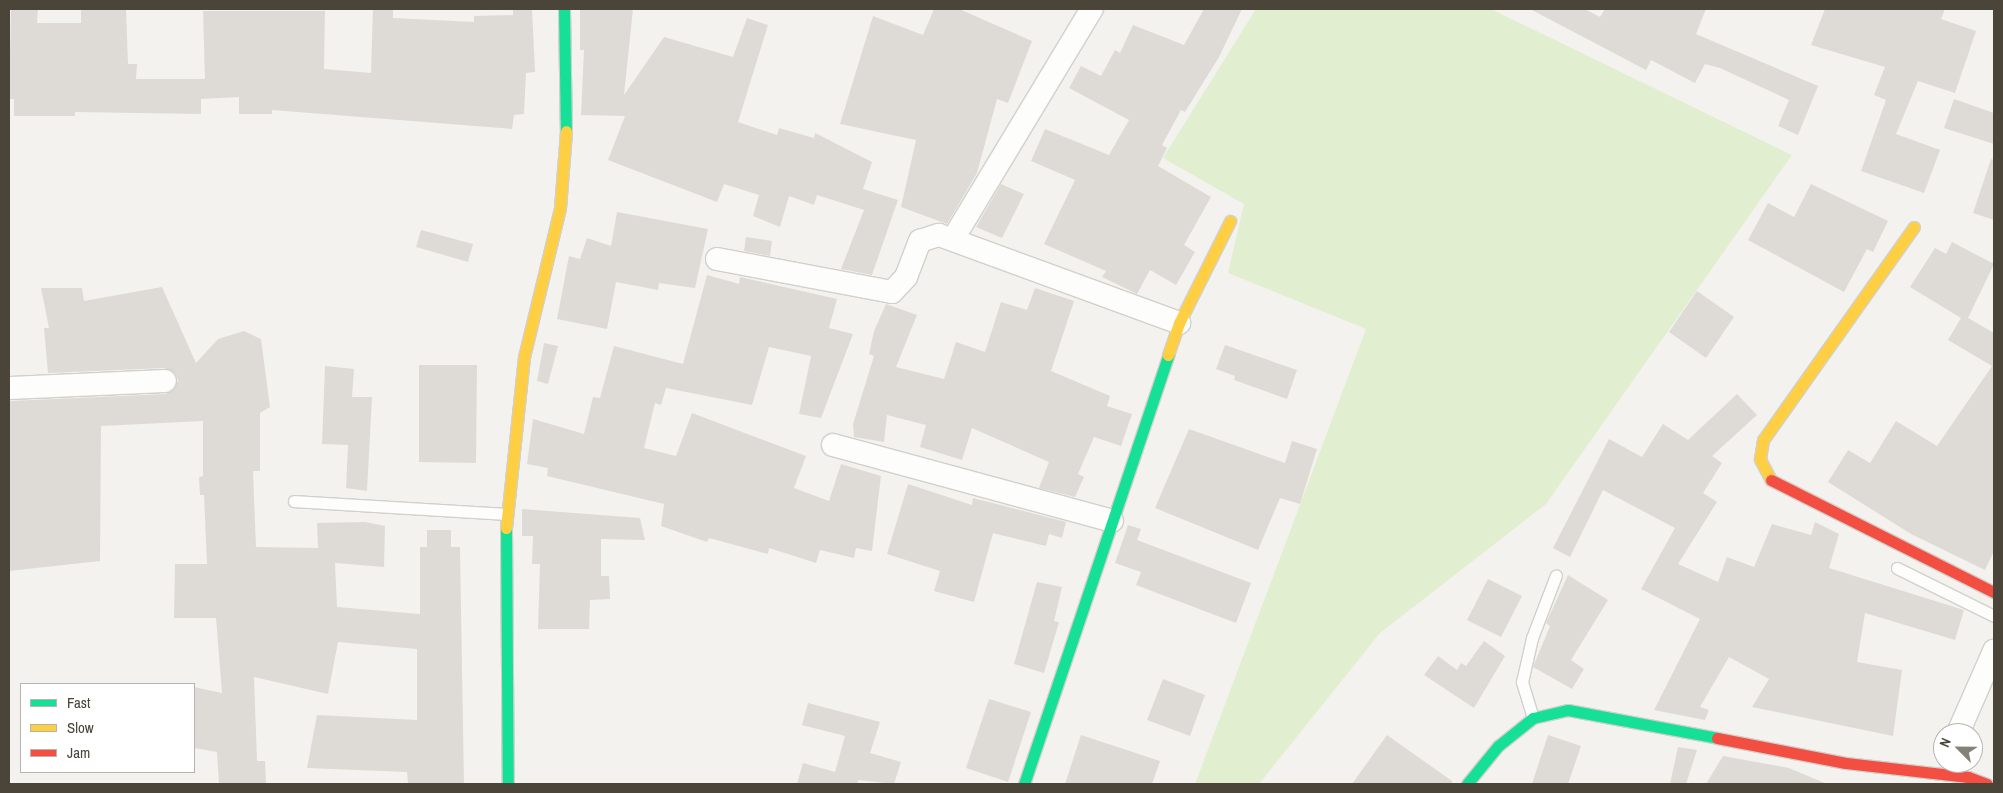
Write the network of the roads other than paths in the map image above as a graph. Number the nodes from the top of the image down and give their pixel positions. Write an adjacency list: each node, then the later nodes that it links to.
1 (564, 9): 12 (street)
2 (1092, 9): 5 (street)
3 (1230, 220): 7 (street)
4 (1914, 227): 16 (street)
5 (953, 239): 6 (street); 7 (street)
6 (717, 259)
7 (1179, 323): 13 (street)
8 (165, 380): 9 (street)
9 (9, 388)
10 (833, 445): 13 (street)
11 (294, 501): 12 (lane)
12 (506, 514): 23 (street)
13 (1112, 520): 24 (street)
14 (1897, 568): 17 (lane)
15 (1556, 575): 19 (lane)
16 (1994, 592)
17 (1994, 616)
18 (1994, 651): 20 (street)
19 (1533, 718): 21 (street); 25 (street)
20 (1962, 723)
21 (1933, 767)
22 (1956, 773): 26 (street)
23 (508, 784)
24 (1024, 784)
25 (1467, 784)
26 (1987, 784)

